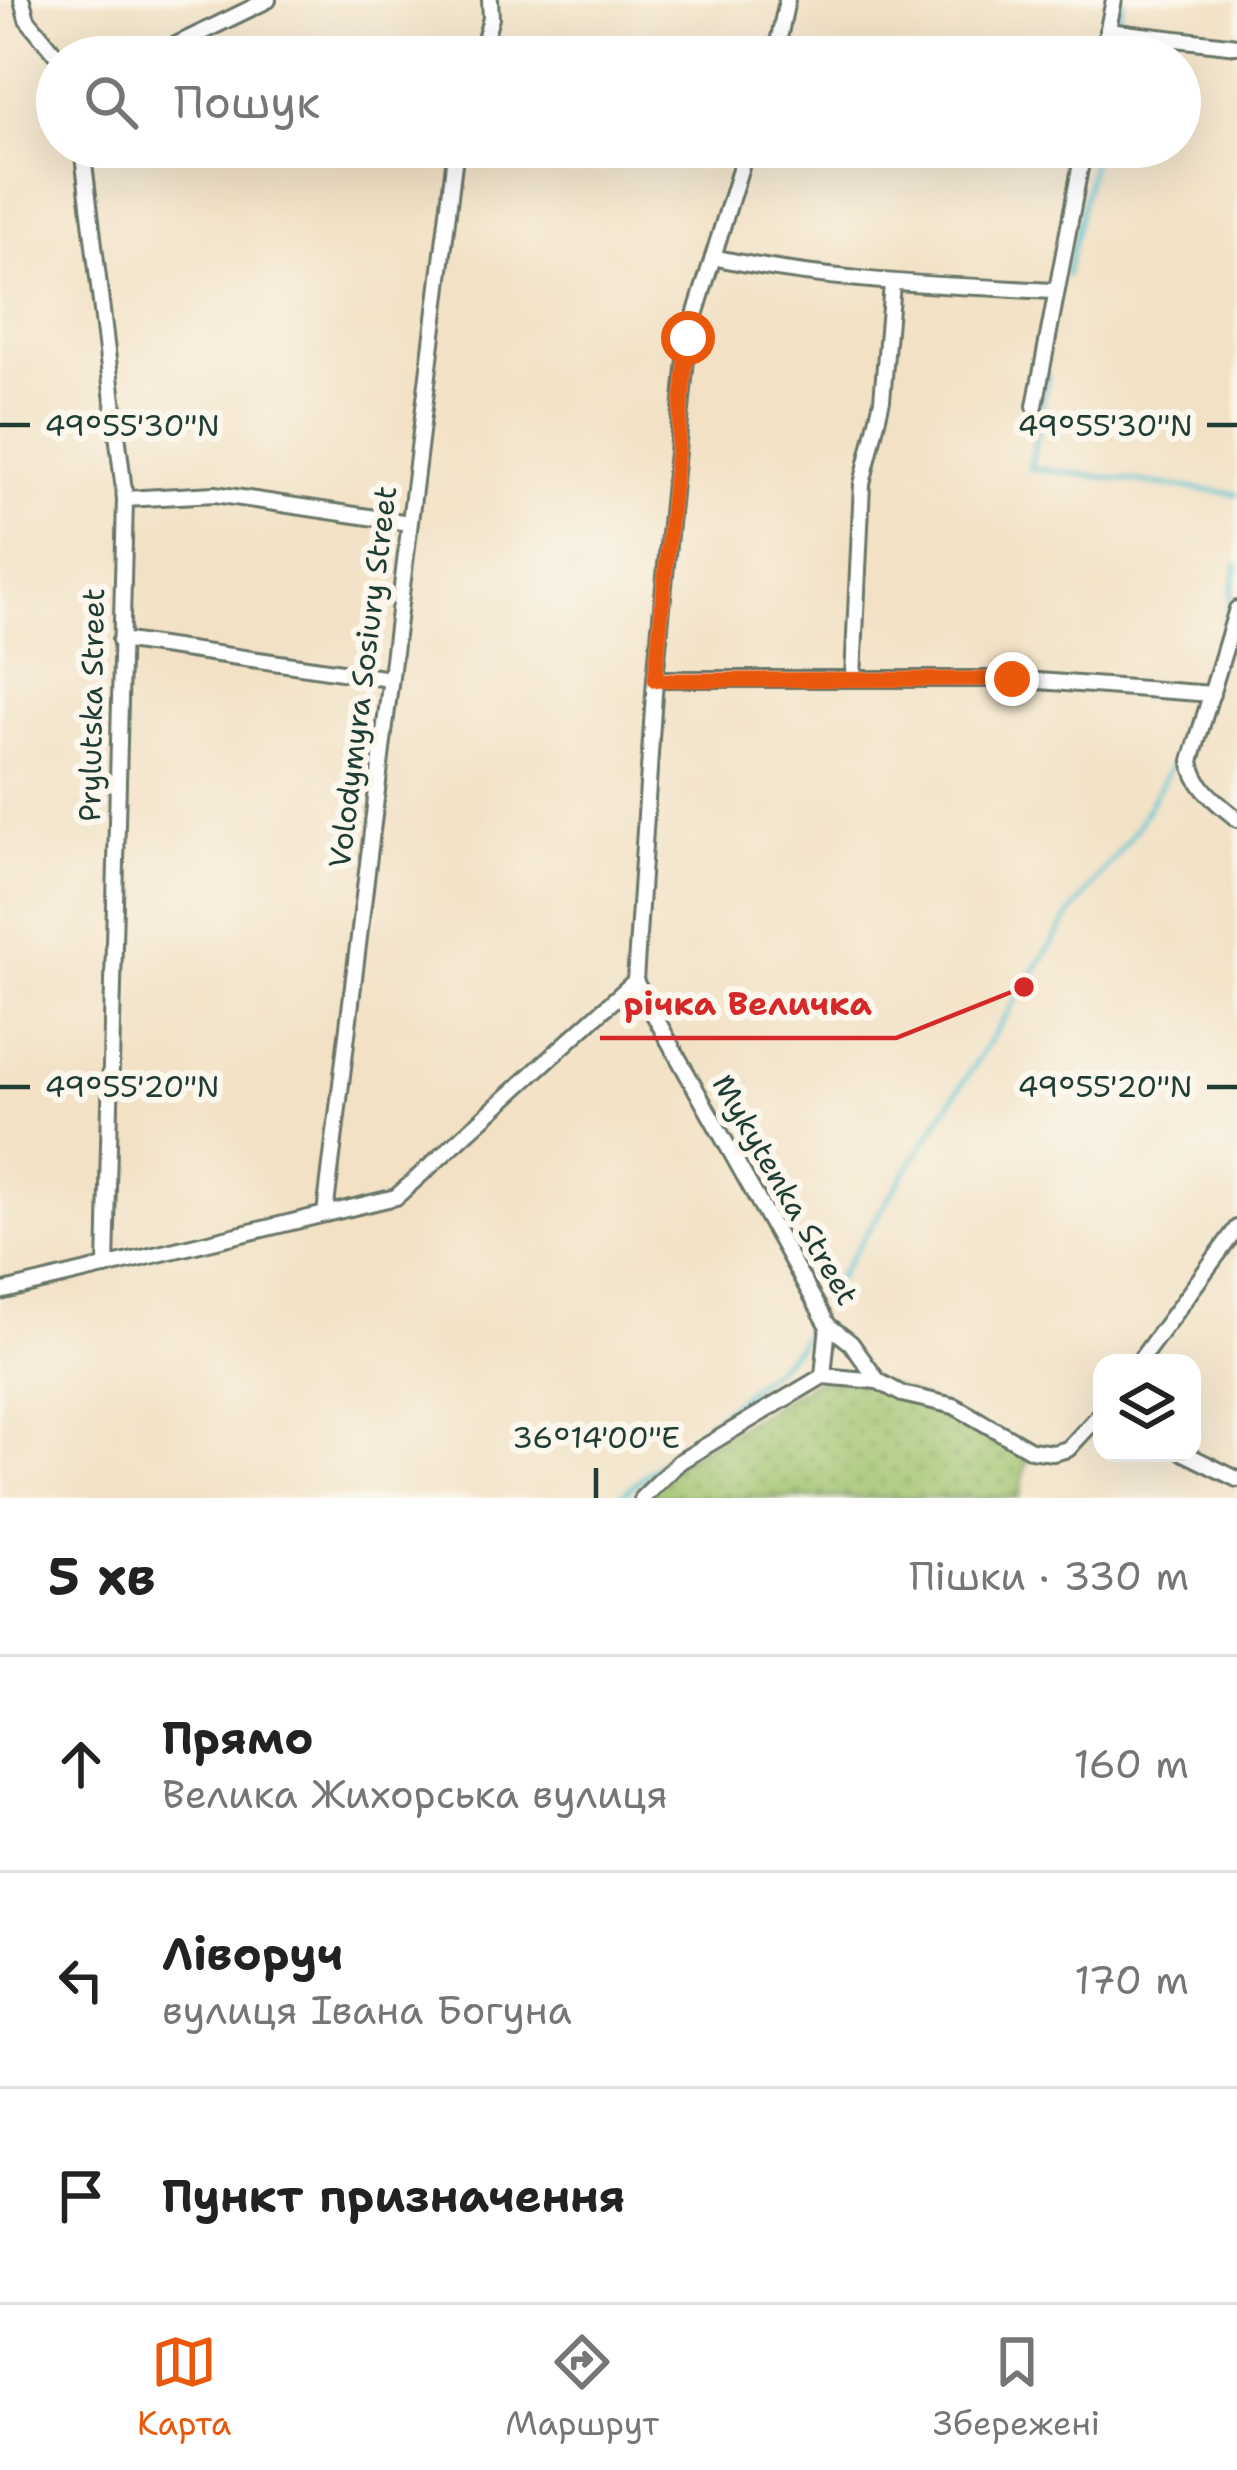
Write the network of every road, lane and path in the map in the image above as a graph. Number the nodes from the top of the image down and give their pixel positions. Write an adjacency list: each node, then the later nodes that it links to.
1 (22, 0): 7 (street)
2 (268, 0): 8 (street)
3 (490, 0): 9 (street)
4 (788, 0): 10 (street)
5 (1114, 0): 6 (street)
6 (1107, 31): 11 (street); 12 (street)
7 (40, 36)
8 (195, 36)
9 (486, 36)
10 (780, 36)
11 (1106, 36)
12 (1150, 36)
13 (1201, 42): 14 (street)
14 (1237, 46)
15 (85, 168): 23 (street, Prylutska Street)
16 (453, 168): 24 (street, Volodymyra Sosiury Street)
17 (741, 168): 19 (street)
18 (1080, 168): 21 (street)
19 (713, 257): 20 (street); 29 (street)
20 (892, 284): 21 (street); 27 (street)
21 (1056, 292): 22 (street)
22 (1035, 406)
23 (125, 499): 24 (street); 26 (street, Prylutska Street)
24 (410, 523): 28 (street, Volodymyra Sosiury Street)
25 (1237, 608): 30 (street)
26 (120, 640): 28 (street); 35 (street, Prylutska Street)
27 (853, 678): 29 (street); 30 (street)
28 (390, 679): 33 (street, Volodymyra Sosiury Street)
29 (655, 680): 32 (street)
30 (1212, 694): 31 (street)
31 (1237, 819)
32 (635, 981): 33 (street); 37 (street, Mykytenka Street)
33 (325, 1214): 35 (street)
34 (1237, 1228): 38 (street)
35 (106, 1267): 36 (street)
36 (0, 1292)
37 (828, 1325): 39 (street); 40 (street, Mykytenka Street)
38 (1145, 1354)
39 (823, 1376): 40 (street); 44 (street)
40 (878, 1381): 41 (street)
41 (1093, 1422)
42 (1201, 1461): 43 (street)
43 (1237, 1479)
44 (642, 1498)

